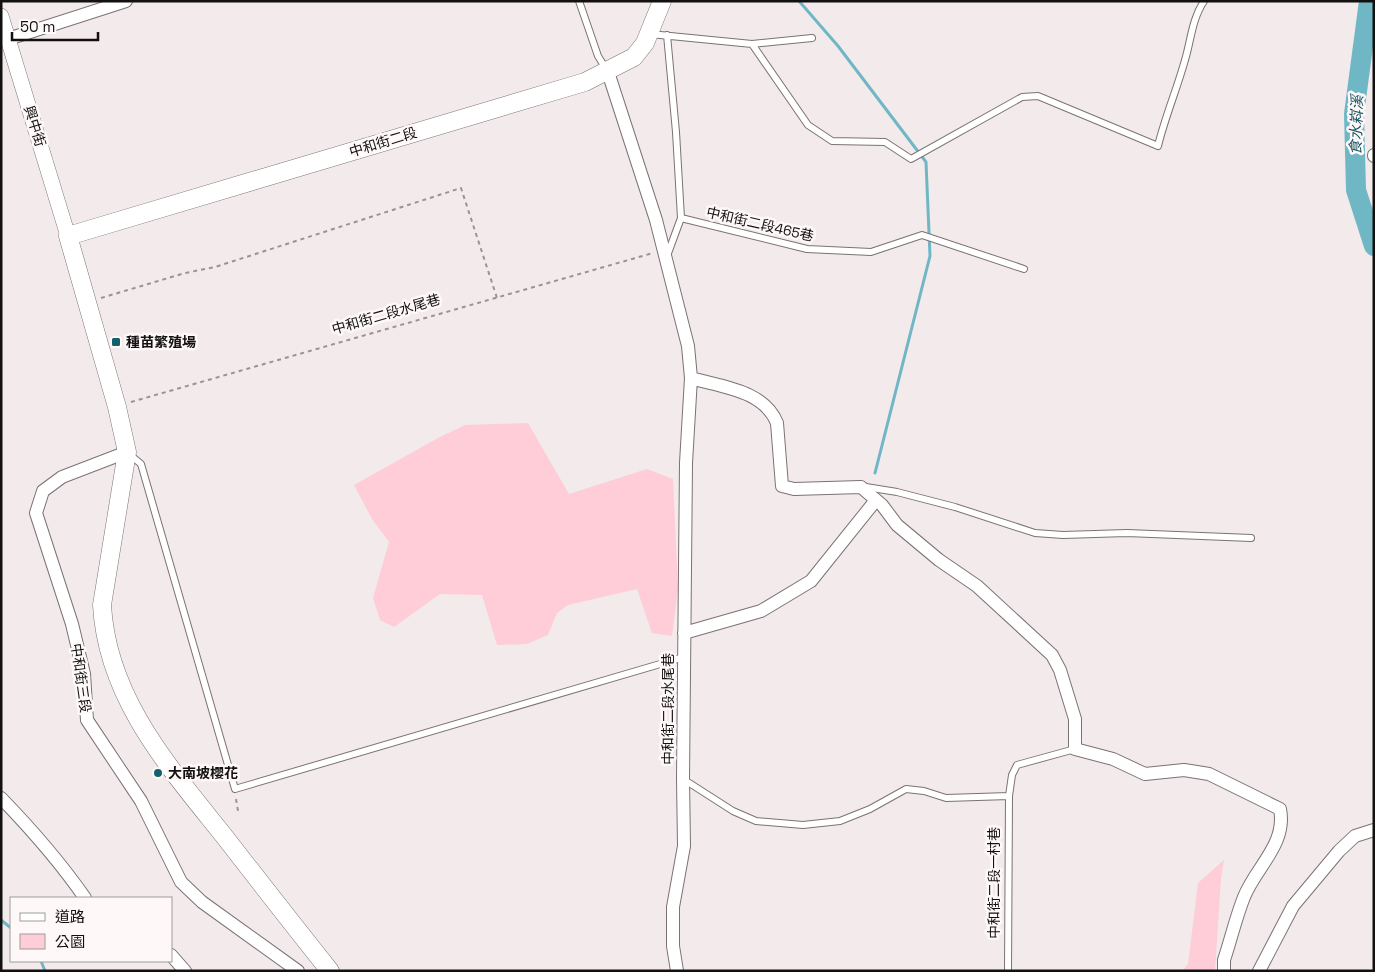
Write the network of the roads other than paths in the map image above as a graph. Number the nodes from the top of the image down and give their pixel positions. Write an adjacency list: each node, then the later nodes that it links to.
1 (126, 1): 9 (street)
2 (579, 1): 11 (lane)
3 (662, 1): 6 (main road, 中和街二段)
4 (1204, 1): 10 (lane)
5 (1, 16): 9 (street, 興中街)
6 (649, 34): 7 (lane); 11 (main road, 中和街二段)
7 (667, 35): 10 (lane); 12 (lane)
8 (812, 38): 10 (lane)
9 (8, 39): 13 (street, 興中街)
10 (752, 44)
11 (608, 72): 13 (main road, 中和街二段); 14 (street, 中和街二段水尾巷)
12 (680, 218): 14 (lane); 15 (lane, 中和街二段465巷)
13 (68, 236): 17 (main road)
14 (665, 254): 16 (street, 中和街二段水尾巷)
15 (1024, 269)
16 (691, 378): 18 (street); 21 (street, 中和街二段水尾巷)
17 (126, 452): 22 (lane); 31 (street, 中和街三段); 32 (main road)
18 (861, 487): 19 (street); 20 (lane)
19 (876, 500): 21 (street); 23 (street)
20 (1251, 538)
21 (684, 633): 22 (street, 中和街二段水尾巷)
22 (684, 657): 24 (street, 中和街二段水尾巷)
23 (1075, 749): 25 (lane); 35 (street)
24 (683, 780): 25 (lane, 中和街二段水尾巷); 33 (street)
25 (1009, 796): 34 (lane, 中和街二段一村巷)
26 (1, 798): 28 (street)
27 (1374, 830): 36 (street)
28 (85, 897)
29 (172, 956): 30 (street)
30 (185, 971)
31 (298, 971)
32 (330, 971)
33 (677, 971)
34 (1008, 971)
35 (1224, 971)
36 (1259, 971)

